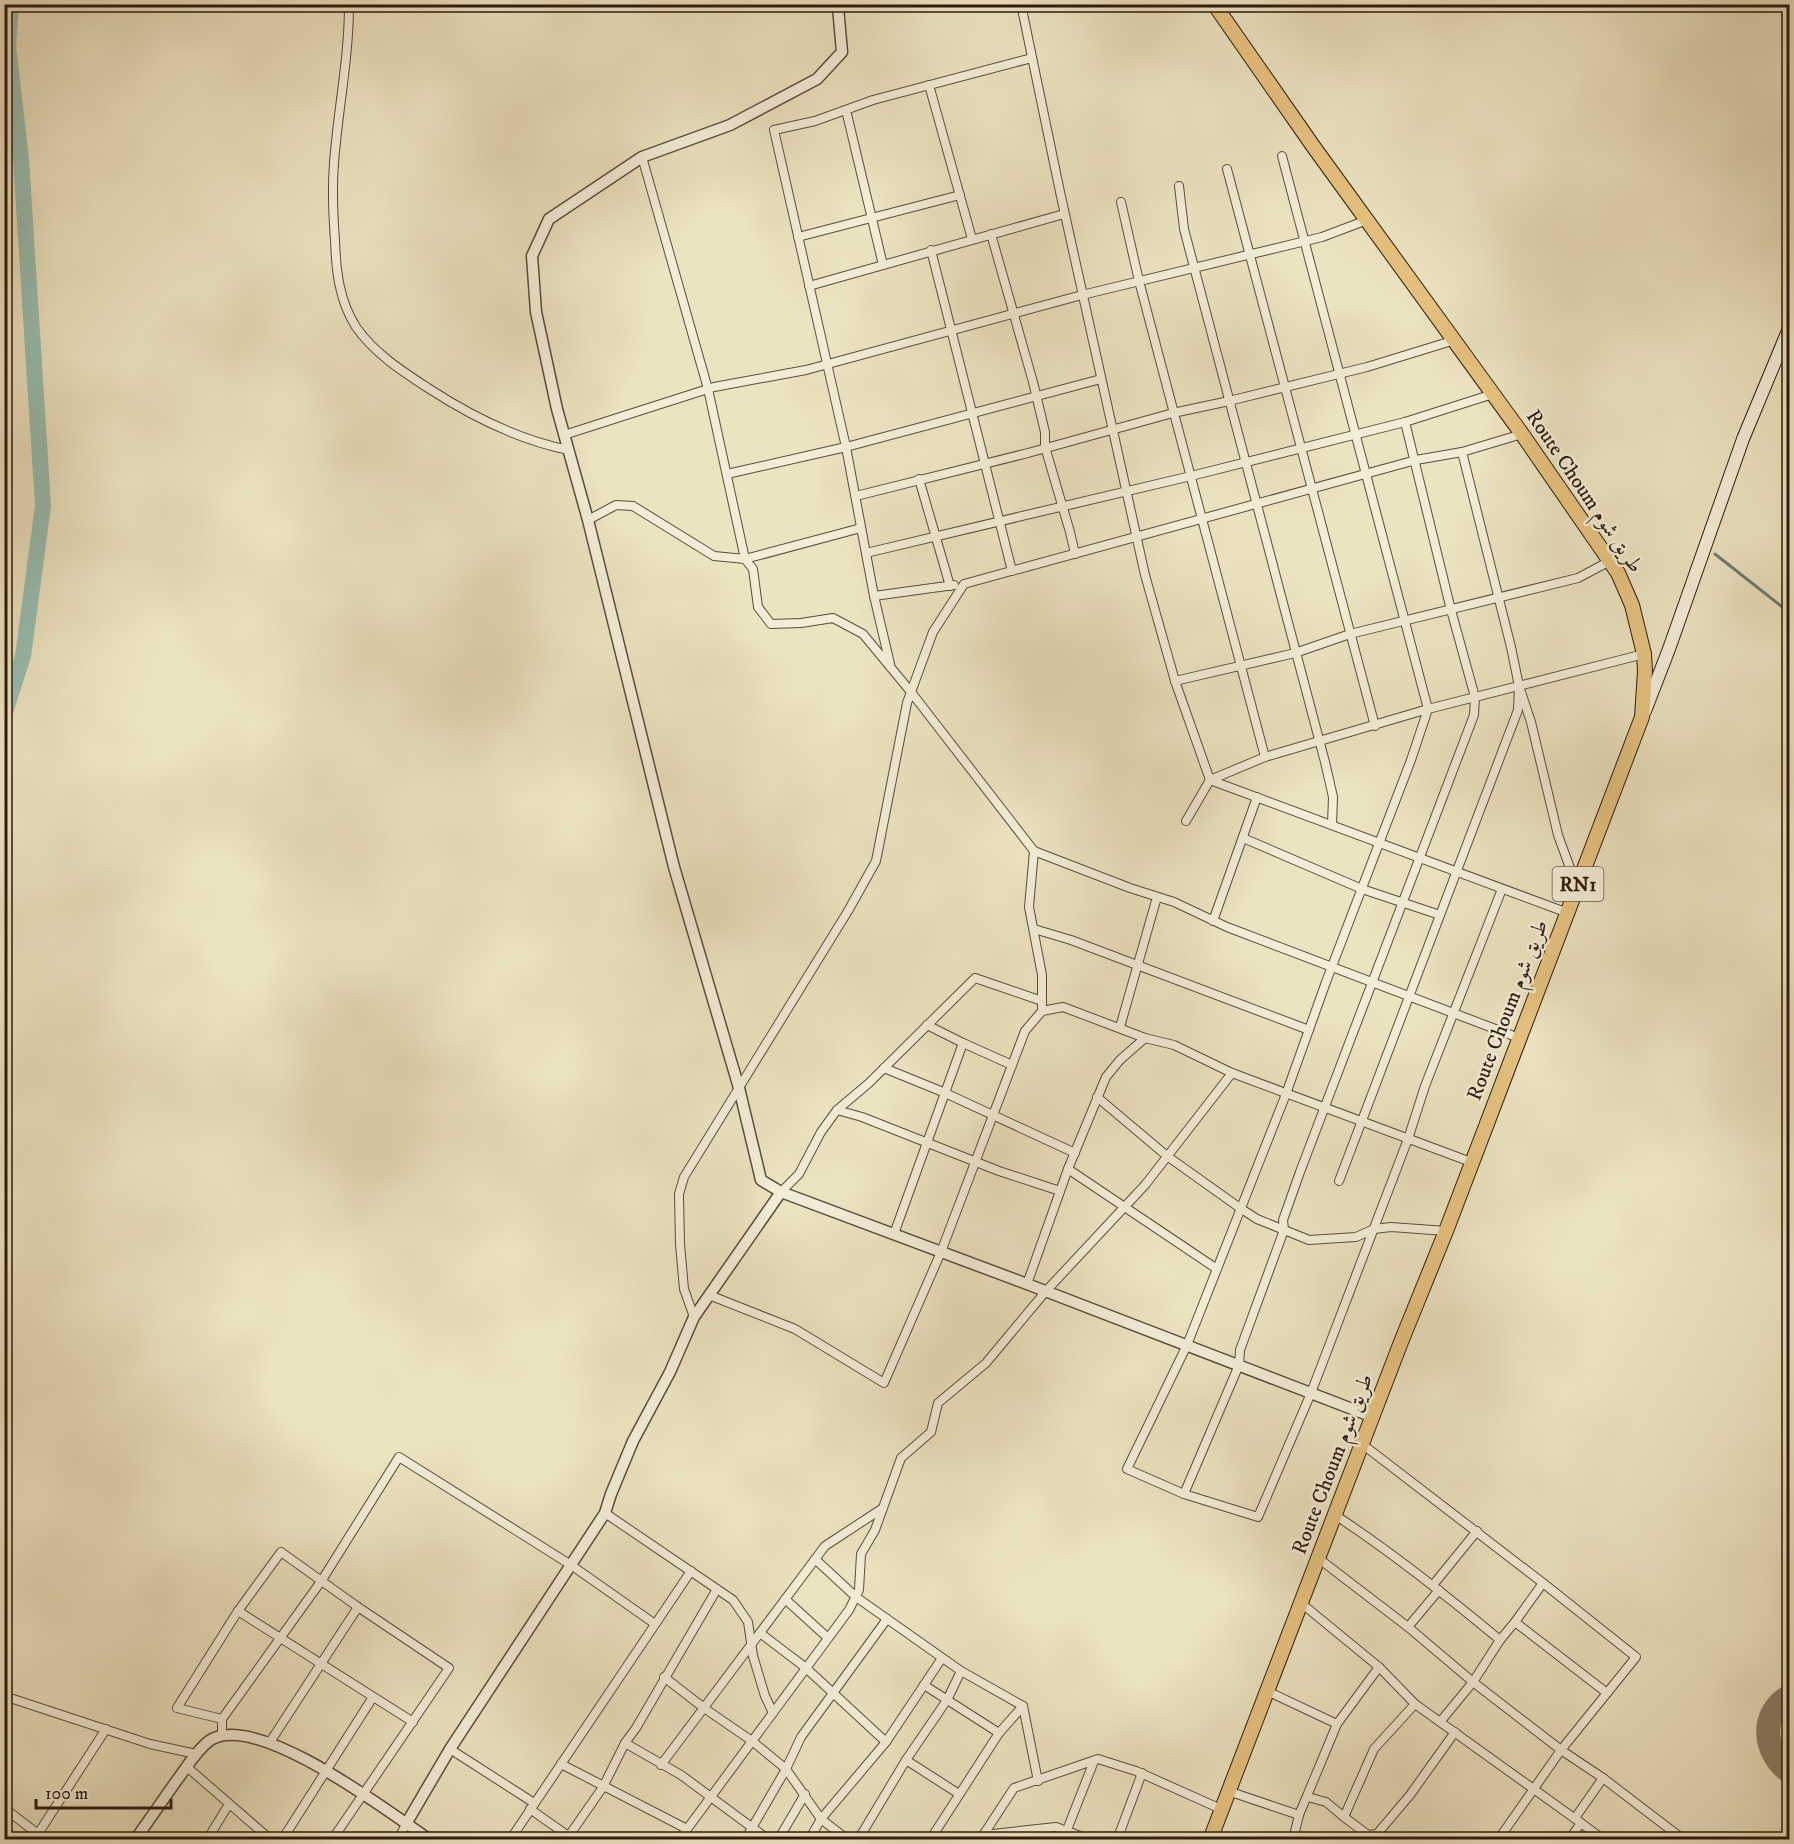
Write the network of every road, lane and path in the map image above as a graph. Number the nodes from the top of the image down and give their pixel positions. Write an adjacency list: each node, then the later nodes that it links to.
1 (349, 4): 50 (street)
2 (843, 4): 9 (street)
3 (1021, 4): 5 (street)
4 (1214, 4): 16 (highway, Route Choum طريق شوم / RN1)
5 (1032, 58): 6 (street); 14 (street)
6 (928, 86): 7 (street); 12 (street)
7 (846, 110): 15 (street); 18 (street)
8 (1282, 156): 20 (street)
9 (642, 157): 36 (street); 46 (street)
10 (1227, 169): 22 (street)
11 (1179, 186): 24 (street)
12 (960, 195): 15 (street); 19 (street)
13 (1121, 202): 25 (street)
14 (1064, 214): 17 (street); 27 (street)
15 (872, 218): 18 (street); 23 (street)
16 (1367, 220): 20 (street); 31 (highway, Route Choum طريق شوم / RN1)
17 (992, 234): 19 (street); 28 (street)
18 (798, 237): 26 (street)
19 (972, 239): 21 (street)
20 (1305, 240): 22 (street); 33 (street)
21 (931, 250): 23 (street); 30 (street)
22 (1251, 255): 24 (street); 35 (street)
23 (883, 265): 26 (street)
24 (1194, 268): 25 (street); 39 (street)
25 (1139, 281): 27 (street); 40 (street)
26 (809, 286): 32 (street)
27 (1083, 295): 28 (street); 34 (street)
28 (1014, 314): 30 (street); 38 (street)
29 (1790, 326): 91 (main road)
30 (951, 331): 32 (street); 41 (street)
31 (1455, 340): 33 (street); 37 (highway, Route Choum طريق شوم / RN1)
32 (828, 364): 36 (street); 47 (street)
33 (1340, 373): 35 (street); 44 (street)
34 (1101, 379): 38 (street); 43 (street)
35 (1286, 388): 39 (street); 49 (street)
36 (708, 389): 46 (street); 55 (street)
37 (1493, 394): 42 (street); 45 (highway, Route Choum طريق شوم / RN1)
38 (1037, 396): 41 (street); 48 (street)
39 (1229, 401): 40 (street); 53 (street)
40 (1173, 413): 43 (street); 57 (street)
41 (972, 414): 47 (street); 54 (street)
42 (1405, 422): 44 (street); 52 (street)
43 (1112, 428): 48 (street); 60 (street)
44 (1356, 433): 49 (street); 56 (street)
45 (1522, 434): 51 (street); 73 (highway, Route Choum طريق شوم / RN1)
46 (564, 435): 50 (street)
47 (846, 447): 55 (street); 61 (street)
48 (1045, 447): 54 (street); 63 (street)
49 (1302, 448): 53 (street); 59 (street)
50 (569, 450): 65 (street)
51 (1462, 452): 52 (street); 78 (street)
52 (1416, 460): 56 (street); 79 (street)
53 (1246, 462): 57 (street); 62 (street)
54 (986, 463): 58 (street); 66 (street)
55 (727, 474): 72 (street)
56 (1367, 474): 59 (street); 80 (street)
57 (1191, 476): 60 (street); 64 (street)
58 (919, 479): 61 (street); 68 (street)
59 (1313, 488): 62 (street); 81 (street)
60 (1126, 491): 63 (street); 69 (street)
61 (856, 496): 67 (street)
62 (1257, 504): 64 (street); 82 (street)
63 (1062, 507): 66 (street); 71 (street)
64 (1202, 519): 69 (street); 85 (street)
65 (588, 520): 72 (street); 128 (street)
66 (1000, 521): 68 (street); 74 (street)
67 (861, 528): 70 (street); 72 (street)
68 (935, 537): 70 (street); 76 (street)
69 (1136, 537): 71 (street); 86 (street)
70 (866, 554): 77 (street)
71 (1075, 554): 74 (street)
72 (745, 559): 84 (street)
73 (1610, 561): 78 (street); 83 (highway, Route Choum طريق شوم / RN1)
74 (1012, 571): 75 (street)
75 (964, 584): 76 (street); 88 (street)
76 (950, 586): 77 (street)
77 (874, 596): 84 (street)
78 (1499, 598): 79 (street); 87 (street)
79 (1451, 610): 80 (street); 89 (street)
80 (1405, 621): 81 (street); 90 (street)
81 (1350, 634): 82 (street); 92 (street)
82 (1295, 652): 85 (street); 93 (street)
83 (1644, 654): 87 (street); 91 (highway, Route Choum طريق شوم / RN1)
84 (890, 666): 88 (street)
85 (1240, 666): 86 (street); 94 (street)
86 (1176, 681): 95 (street)
87 (1519, 686): 89 (street); 103 (street); 104 (street)
88 (912, 692): 101 (street); 128 (street)
89 (1475, 697): 90 (street); 102 (street)
90 (1428, 709): 92 (street); 100 (street)
91 (1642, 717): 104 (highway, Route Choum طريق شوم / RN1)
92 (1375, 726): 93 (street)
93 (1319, 742): 94 (street); 98 (street)
94 (1265, 756): 95 (street)
95 (1210, 780): 96 (street); 97 (street)
96 (1257, 797): 98 (street); 99 (street)
97 (1186, 821)
98 (1332, 825): 100 (street)
99 (1243, 838): 105 (street); 111 (street)
100 (1380, 842): 102 (street); 105 (street)
101 (1034, 851): 107 (street); 112 (street)
102 (1419, 857): 103 (street); 108 (street)
103 (1456, 871): 106 (street); 110 (street)
104 (1579, 882): 109 (highway, Route Choum طريق شوم / RN1)
105 (1362, 889): 108 (street); 114 (street)
106 (1502, 889): 109 (street); 118 (street)
107 (1157, 897): 111 (street); 113 (street)
108 (1402, 902): 110 (street); 115 (street)
109 (1568, 913): 123 (highway, Route Choum طريق شوم / RN1)
110 (1440, 915): 116 (street)
111 (1213, 921): 114 (street)
112 (1034, 929): 113 (street); 117 (street)
113 (1138, 965): 120 (street); 121 (street)
114 (1332, 967): 115 (street); 121 (street)
115 (1373, 981): 116 (street); 132 (street)
116 (1410, 995): 118 (street); 135 (street)
117 (1042, 1006): 119 (street); 120 (street); 125 (street)
118 (1454, 1013): 123 (street); 136 (street)
119 (927, 1025): 124 (street); 126 (street)
120 (1120, 1027): 122 (street)
121 (1309, 1030): 130 (street)
122 (1145, 1038): 127 (street); 131 (street)
123 (1519, 1038): 141 (highway, Route Choum طريق شوم / RN1)
124 (963, 1043): 125 (street); 129 (street)
125 (1012, 1065): 134 (street)
126 (884, 1068): 129 (street); 133 (street)
127 (1232, 1073): 130 (street); 139 (street)
128 (739, 1088): 145 (street); 157 (street)
129 (944, 1092): 134 (street); 137 (street)
130 (1287, 1094): 132 (street); 147 (street)
131 (1097, 1097): 138 (street); 139 (street)
132 (1325, 1108): 135 (street); 149 (street)
133 (837, 1110): 137 (street); 145 (street)
134 (993, 1116): 138 (street); 140 (street)
135 (1363, 1122): 136 (street); 143 (street)
136 (1408, 1139): 141 (street); 148 (street)
137 (926, 1143): 140 (street); 151 (street)
138 (1075, 1153): 142 (street)
139 (1167, 1156): 146 (street); 147 (street)
140 (976, 1162): 144 (street); 152 (street)
141 (1471, 1162): 150 (highway, Route Choum طريق شوم / RN1)
142 (1068, 1169): 144 (street); 146 (street)
143 (1339, 1181)
144 (1060, 1191): 154 (street)
145 (781, 1192): 151 (street); 156 (street)
146 (1125, 1207): 153 (street); 155 (street)
147 (1240, 1208): 149 (street); 153 (street)
148 (1374, 1229): 149 (street); 150 (street); 160 (street)
149 (1284, 1230): 159 (street)
150 (1446, 1231): 161 (highway, Route Choum طريق شوم / RN1)
151 (894, 1234): 152 (street)
152 (941, 1252): 154 (street); 156 (street)
153 (1217, 1269): 158 (street)
154 (1027, 1284): 155 (street)
155 (1046, 1291): 158 (street); 164 (street)
156 (709, 1295): 157 (street)
157 (694, 1317): 165 (street)
158 (1187, 1345): 159 (street); 163 (street)
159 (1239, 1365): 160 (street); 163 (street)
160 (1311, 1393): 161 (street); 163 (street)
161 (1373, 1417): 162 (highway, Route Choum طريق شوم / RN1)
162 (1362, 1444): 166 (highway, Route Choum طريق شوم / RN1); 167 (street)
163 (1184, 1494)
164 (883, 1508): 169 (street); 176 (street)
165 (605, 1513): 170 (street); 171 (street)
166 (1335, 1515): 168 (highway, Route Choum طريق شوم / RN1); 174 (street)
167 (1477, 1531): 173 (street); 174 (street)
168 (1318, 1558): 178 (highway, Route Choum طريق شوم / RN1); 184 (street)
169 (815, 1559): 176 (street); 177 (street)
170 (571, 1565): 172 (street); 183 (street); 220 (street)
171 (691, 1571): 175 (street); 183 (street)
172 (322, 1580): 179 (street); 180 (street); 186 (street)
173 (1543, 1583): 182 (street); 199 (street)
174 (1436, 1587): 184 (street); 188 (street)
175 (717, 1589): 189 (street); 195 (street)
176 (856, 1597): 181 (street); 187 (street)
177 (785, 1599): 185 (street); 187 (street)
178 (1301, 1603): 192 (street); 198 (highway, Route Choum طريق شوم / RN1)
179 (358, 1607): 191 (street); 209 (street)
180 (238, 1611): 186 (street); 208 (street)
181 (887, 1619): 190 (street); 200 (street)
182 (1515, 1622): 188 (street); 199 (street)
183 (655, 1624): 225 (street)
184 (1408, 1627): 196 (street)
185 (760, 1633): 189 (street); 193 (street)
186 (281, 1638): 191 (street); 208 (street)
187 (828, 1638): 193 (street)
188 (1500, 1640): 196 (street)
189 (751, 1645): 206 (street); 207 (street)
190 (942, 1658): 194 (street); 197 (street)
191 (321, 1664): 202 (street); 217 (street)
192 (1379, 1667): 204 (street); 211 (street)
193 (806, 1668): 200 (street); 207 (street)
194 (961, 1671): 203 (street); 205 (street)
195 (664, 1677): 206 (street); 219 (street)
196 (1473, 1682): 210 (street); 221 (street)
197 (924, 1686): 203 (street); 218 (street)
198 (1267, 1691): 211 (street); 235 (highway, Route Choum طريق شوم / RN1)
199 (1607, 1693): 221 (street)
200 (832, 1694): 218 (street); 228 (street)
201 (4, 1696): 212 (street)
202 (373, 1697): 209 (street); 229 (street)
203 (947, 1700): 214 (street); 223 (street)
204 (1415, 1704): 210 (street); 246 (street)
205 (1023, 1706): 214 (street); 232 (street)
206 (704, 1708): 216 (street); 226 (street)
207 (772, 1713): 216 (street)
208 (222, 1719): 215 (street)
209 (413, 1722): 236 (street)
210 (1440, 1722): 213 (street)
211 (1337, 1724): 240 (street)
212 (106, 1729): 222 (street); 256 (street)
213 (1455, 1732): 234 (street); 255 (street)
214 (999, 1733): 238 (street)
215 (222, 1735): 217 (street); 222 (street)
216 (752, 1741): 228 (street); 239 (street)
217 (270, 1742): 229 (street)
218 (886, 1742): 247 (street)
219 (625, 1743): 226 (street); 233 (street)
220 (450, 1749): 242 (street); 249 (street)
221 (1561, 1750): 231 (street); 234 (street)
222 (196, 1754): 227 (street)
223 (906, 1760): 238 (street); 272 (street)
224 (1094, 1761): 230 (street); 232 (street); 252 (street)
225 (561, 1764): 233 (street); 242 (street)
226 (661, 1765): 239 (street)
227 (187, 1767): 241 (street); 258 (street)
228 (786, 1769): 237 (street); 250 (street)
229 (326, 1770): 236 (street); 261 (street)
230 (1142, 1773): 244 (street); 275 (street)
231 (1603, 1778): 248 (street); 281 (street)
232 (1038, 1781): 254 (street)
233 (603, 1787): 251 (street); 257 (street)
234 (1532, 1789): 248 (street); 253 (street)
235 (1228, 1791): 244 (highway, Route Choum طريق شوم / RN1); 245 (street)
236 (362, 1794): 249 (street); 262 (street)
237 (805, 1794): 247 (street); 269 (street)
238 (959, 1794): 273 (street)
239 (710, 1797): 250 (street); 251 (street)
240 (1308, 1797): 245 (street); 246 (street)
241 (229, 1804): 259 (street); 260 (street)
242 (532, 1806): 257 (street); 265 (street)
243 (4, 1808): 256 (street)
244 (1221, 1809): 276 (highway, Route Choum طريق شوم / RN1)
245 (1299, 1815): 277 (street)
246 (1344, 1817): 255 (street)
247 (821, 1819): 270 (street); 271 (street)
248 (1578, 1821): 279 (street); 280 (street)
249 (406, 1824): 263 (street); 264 (street)
250 (752, 1828): 267 (street); 268 (street)
251 (687, 1829): 266 (street)
252 (1065, 1835): 254 (street); 274 (street)
253 (1500, 1836): 278 (street)
254 (982, 1837)
255 (1367, 1837)
256 (40, 1838)
257 (570, 1838)
258 (135, 1839)
259 (207, 1839)
260 (271, 1839)
261 (282, 1839)
262 (332, 1839)
263 (398, 1839)
264 (430, 1839)
265 (510, 1839)
266 (679, 1839)
267 (745, 1839)
268 (769, 1839)
269 (778, 1839)
270 (808, 1839)
271 (848, 1839)
272 (858, 1839)
273 (930, 1839)
274 (1091, 1839)
275 (1117, 1839)
276 (1210, 1839)
277 (1293, 1839)
278 (1512, 1839)
279 (1569, 1839)
280 (1604, 1839)
281 (1684, 1839)

